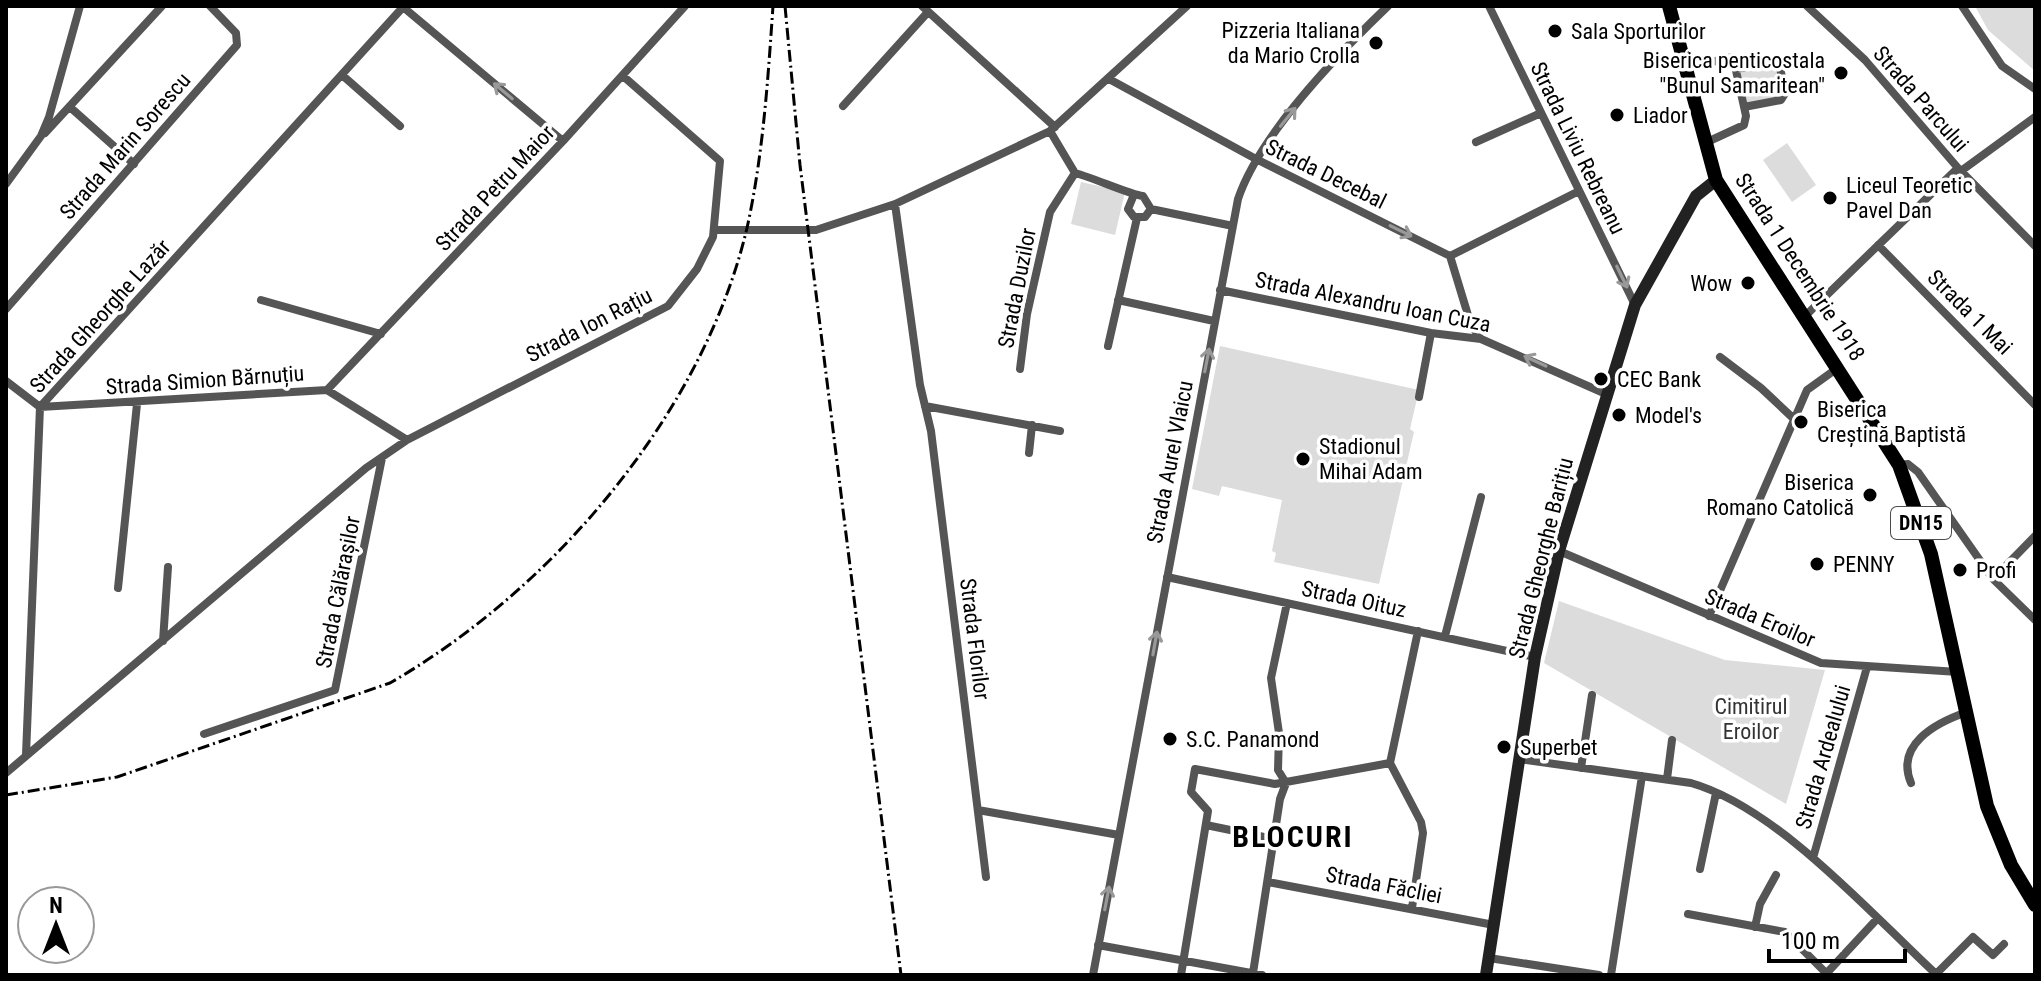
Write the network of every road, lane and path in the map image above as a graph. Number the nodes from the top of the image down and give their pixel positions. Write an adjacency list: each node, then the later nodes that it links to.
1 (80, 6): 26 (street)
2 (162, 6): 21 (street)
3 (210, 6): 31 (street, Strada Marin Sorescu)
4 (685, 6): 16 (street, Strada Petru Maior)
5 (1187, 6): 17 (street)
6 (1388, 6): 30 (street, Strada Aurel Vlaicu, one-way to 6)
7 (1489, 6): 22 (street, Strada Liviu Rebreanu)
8 (1669, 6): 13 (main road, Strada 1 Decembrie 1918 / DN15)
9 (1807, 6): 32 (street, Strada Parcului)
10 (1962, 6): 18 (street)
11 (404, 7): 15 (street, Strada Gheorghe Lazăr); 27 (street, one-way to 11)
12 (925, 9): 19 (street); 25 (street)
13 (1686, 68): 14 (street); 29 (main road, Strada 1 Decembrie 1918 / DN15)
14 (1736, 69): 20 (street); 20 (street)
15 (342, 75): 24 (street); 67 (street, Strada Gheorghe Lazăr)
16 (623, 76): 27 (street, Strada Petru Maior); 42 (street, Strada Ion Rațiu)
17 (1109, 79): 25 (street); 30 (street, Strada Decebal)
18 (2035, 89)
19 (843, 106)
20 (1744, 107): 29 (street)
21 (71, 108): 26 (street); 31 (street)
22 (1541, 113): 28 (street); 36 (street, Strada Liviu Rebreanu)
23 (2035, 117): 32 (street)
24 (400, 126)
25 (1052, 129): 33 (street); 38 (street)
26 (41, 136): 35 (street)
27 (563, 141): 54 (street, Strada Petru Maior)
28 (1476, 142)
29 (1704, 143): 34 (main road, Strada 1 Decembrie 1918 / DN15)
30 (1256, 159): 41 (street, Strada Aurel Vlaicu); 45 (street, Strada Decebal, one-way to 45)
31 (134, 164): 50 (street, Strada Marin Sorescu)
32 (1960, 170): 43 (street, Strada Parcului); 44 (street)
33 (1075, 173): 37 (street); 59 (street, Strada Duzilor)
34 (1716, 180): 49 (street, Strada Gheorghe Barițiu); 51 (main road, Strada 1 Decembrie 1918 / DN15)
35 (6, 184)
36 (1579, 191): 45 (street); 49 (street, Strada Liviu Rebreanu, one-way to 49)
37 (1133, 197): 39 (street); 40 (street)
38 (895, 204): 42 (street); 66 (street, Strada Florilor)
39 (1151, 209): 40 (street); 41 (street)
40 (1137, 218): 48 (street)
41 (1233, 226): 46 (street, Strada Aurel Vlaicu)
42 (714, 230): 71 (street, Strada Ion Rațiu)
43 (1878, 245): 51 (street, Strada Parcului); 65 (street, Strada 1 Mai)
44 (2035, 246)
45 (1450, 256): 55 (street)
46 (1220, 290): 52 (street, Strada Aurel Vlaicu); 53 (street, Strada Alexandru Ioan Cuza)
47 (261, 300): 54 (street)
48 (1118, 300): 52 (street); 56 (street)
49 (1635, 305): 62 (street, Strada Gheorghe Barițiu)
50 (6, 309)
51 (1805, 316): 58 (main road, Strada 1 Decembrie 1918 / DN15)
52 (1214, 321): 79 (street, Strada Aurel Vlaicu, one-way to 52)
53 (1431, 333): 55 (street, Strada Alexandru Ioan Cuza); 63 (street)
54 (381, 334): 61 (street, Strada Petru Maior)
55 (1481, 339): 62 (street, Strada Alexandru Ioan Cuza, one-way to 55)
56 (1108, 346)
57 (1720, 357): 68 (street)
58 (1839, 367): 68 (street); 74 (main road, Strada 1 Decembrie 1918 / DN15)
59 (1020, 369)
60 (6, 381): 67 (street)
61 (327, 390): 64 (street, Strada Simion Bărnuțiu); 71 (street, Strada Simion Bărnuțiu)
62 (1606, 394): 77 (street, Strada Gheorghe Barițiu)
63 (1419, 397)
64 (137, 404): 67 (street, Strada Simion Bărnuțiu); 81 (street)
65 (2035, 405)
66 (925, 406): 69 (street); 105 (street, Strada Florilor)
67 (40, 407): 95 (street, Strada Gheorghe Lazăr)
68 (1794, 419): 83 (street)
69 (1032, 425): 70 (street); 72 (street)
70 (1060, 431)
71 (407, 440): 73 (street, Strada Ion Rațiu)
72 (1029, 453)
73 (382, 458): 87 (street, Strada Ion Rațiu); 93 (street, Strada Călărașilor)
74 (1899, 465): 80 (street); 90 (main road, Strada 1 Decembrie 1918 / DN15)
75 (1481, 497): 86 (street)
76 (2035, 536): 80 (street)
77 (1559, 551): 83 (street, Strada Eroilor); 88 (street, Strada Gheorghe Barițiu)
78 (168, 567): 87 (street)
79 (1167, 577): 82 (street, Strada Oituz); 107 (street, Strada Aurel Vlaicu, one-way to 79)
80 (1993, 579): 84 (street)
81 (118, 588)
82 (1287, 603): 85 (street, Strada Oituz); 102 (street)
83 (1709, 616): 89 (street, Strada Eroilor)
84 (2035, 620)
85 (1418, 631): 86 (street, Strada Oituz); 97 (street)
86 (1445, 636): 88 (street, Strada Oituz)
87 (163, 641): 95 (street, Strada Ion Rațiu)
88 (1535, 657): 96 (street, Strada Gheorghe Barițiu)
89 (1867, 667): 90 (street, Strada Eroilor); 109 (street, Strada Ardealului)
90 (1958, 672): 92 (main road, Strada 1 Decembrie 1918 / DN15)
91 (1592, 695): 98 (street)
92 (1967, 712): 103 (street); 114 (main road, Strada 1 Decembrie 1918 / DN15)
93 (204, 734)
94 (1672, 740): 101 (street)
95 (26, 755): 99 (street)
96 (1519, 759): 98 (street); 118 (street, Strada Gheorghe Barițiu)
97 (1390, 763): 102 (street); 115 (street)
98 (1581, 768): 100 (street)
99 (6, 773)
100 (1642, 776): 101 (street); 131 (street)
101 (1667, 779): 104 (street)
102 (1286, 783): 106 (street); 108 (street)
103 (1911, 783)
104 (1716, 793): 109 (street); 110 (street)
105 (978, 810): 107 (street); 112 (street, Strada Florilor)
106 (1206, 825): 108 (street); 123 (street)
107 (1119, 835): 121 (street, Strada Aurel Vlaicu, one-way to 107)
108 (1274, 839): 113 (street)
109 (1813, 858): 117 (street)
110 (1700, 869)
111 (1776, 875): 119 (street)
112 (986, 877)
113 (1268, 882): 115 (street, Strada Făcliei); 124 (street)
114 (2035, 905)
115 (1412, 908): 118 (street, Strada Făcliei)
116 (1688, 914): 119 (street)
117 (1877, 919): 125 (street); 126 (street)
118 (1494, 925): 122 (street, Strada Gheorghe Barițiu)
119 (1755, 927): 125 (street)
120 (2004, 944): 126 (street)
121 (1098, 945): 123 (street); 127 (street, Strada Aurel Vlaicu)
122 (1489, 958): 129 (street, Strada Gheorghe Barițiu); 130 (street)
123 (1184, 961): 124 (street); 128 (street)
124 (1258, 974)
125 (1826, 974)
126 (1937, 974)
127 (1093, 975)
128 (1181, 975)
129 (1486, 975)
130 (1599, 975)
131 (1611, 975)

